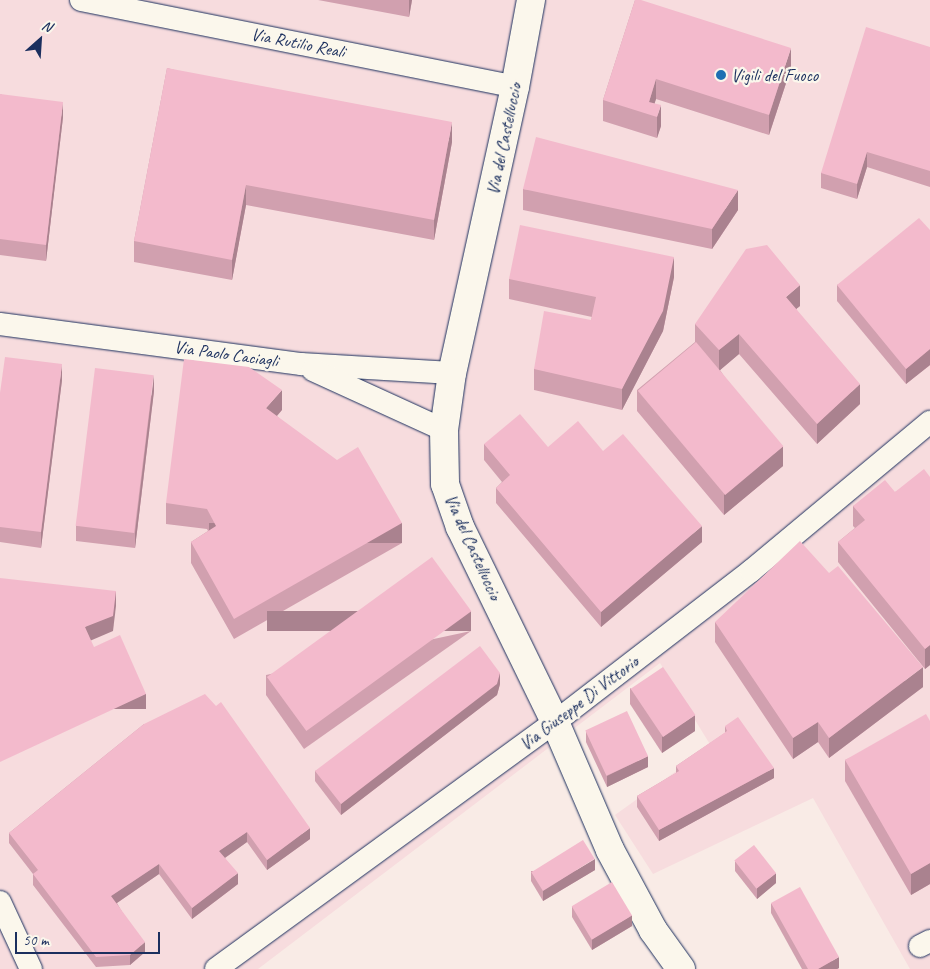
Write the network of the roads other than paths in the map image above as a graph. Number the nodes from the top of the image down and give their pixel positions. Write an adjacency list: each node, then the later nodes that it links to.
1 (81, 0): 3 (street, Via Rutilio Reali)
2 (532, 0): 3 (street, Via del Castelluccio)
3 (515, 87): 6 (street, Via del Castelluccio)
4 (0, 324): 5 (street, Via Paolo Caciagli)
5 (301, 364): 6 (street, Via Paolo Caciagli); 8 (street)
6 (452, 373): 8 (street, Via del Castelluccio)
7 (930, 422): 9 (street, Via Giuseppe Di Vittorio)
8 (444, 430): 9 (street, Via del Castelluccio)
9 (555, 722): 12 (street, Via Giuseppe Di Vittorio); 13 (street, Via del Castelluccio)
10 (0, 902): 11 (street)
11 (30, 969)
12 (216, 969)
13 (681, 969)

